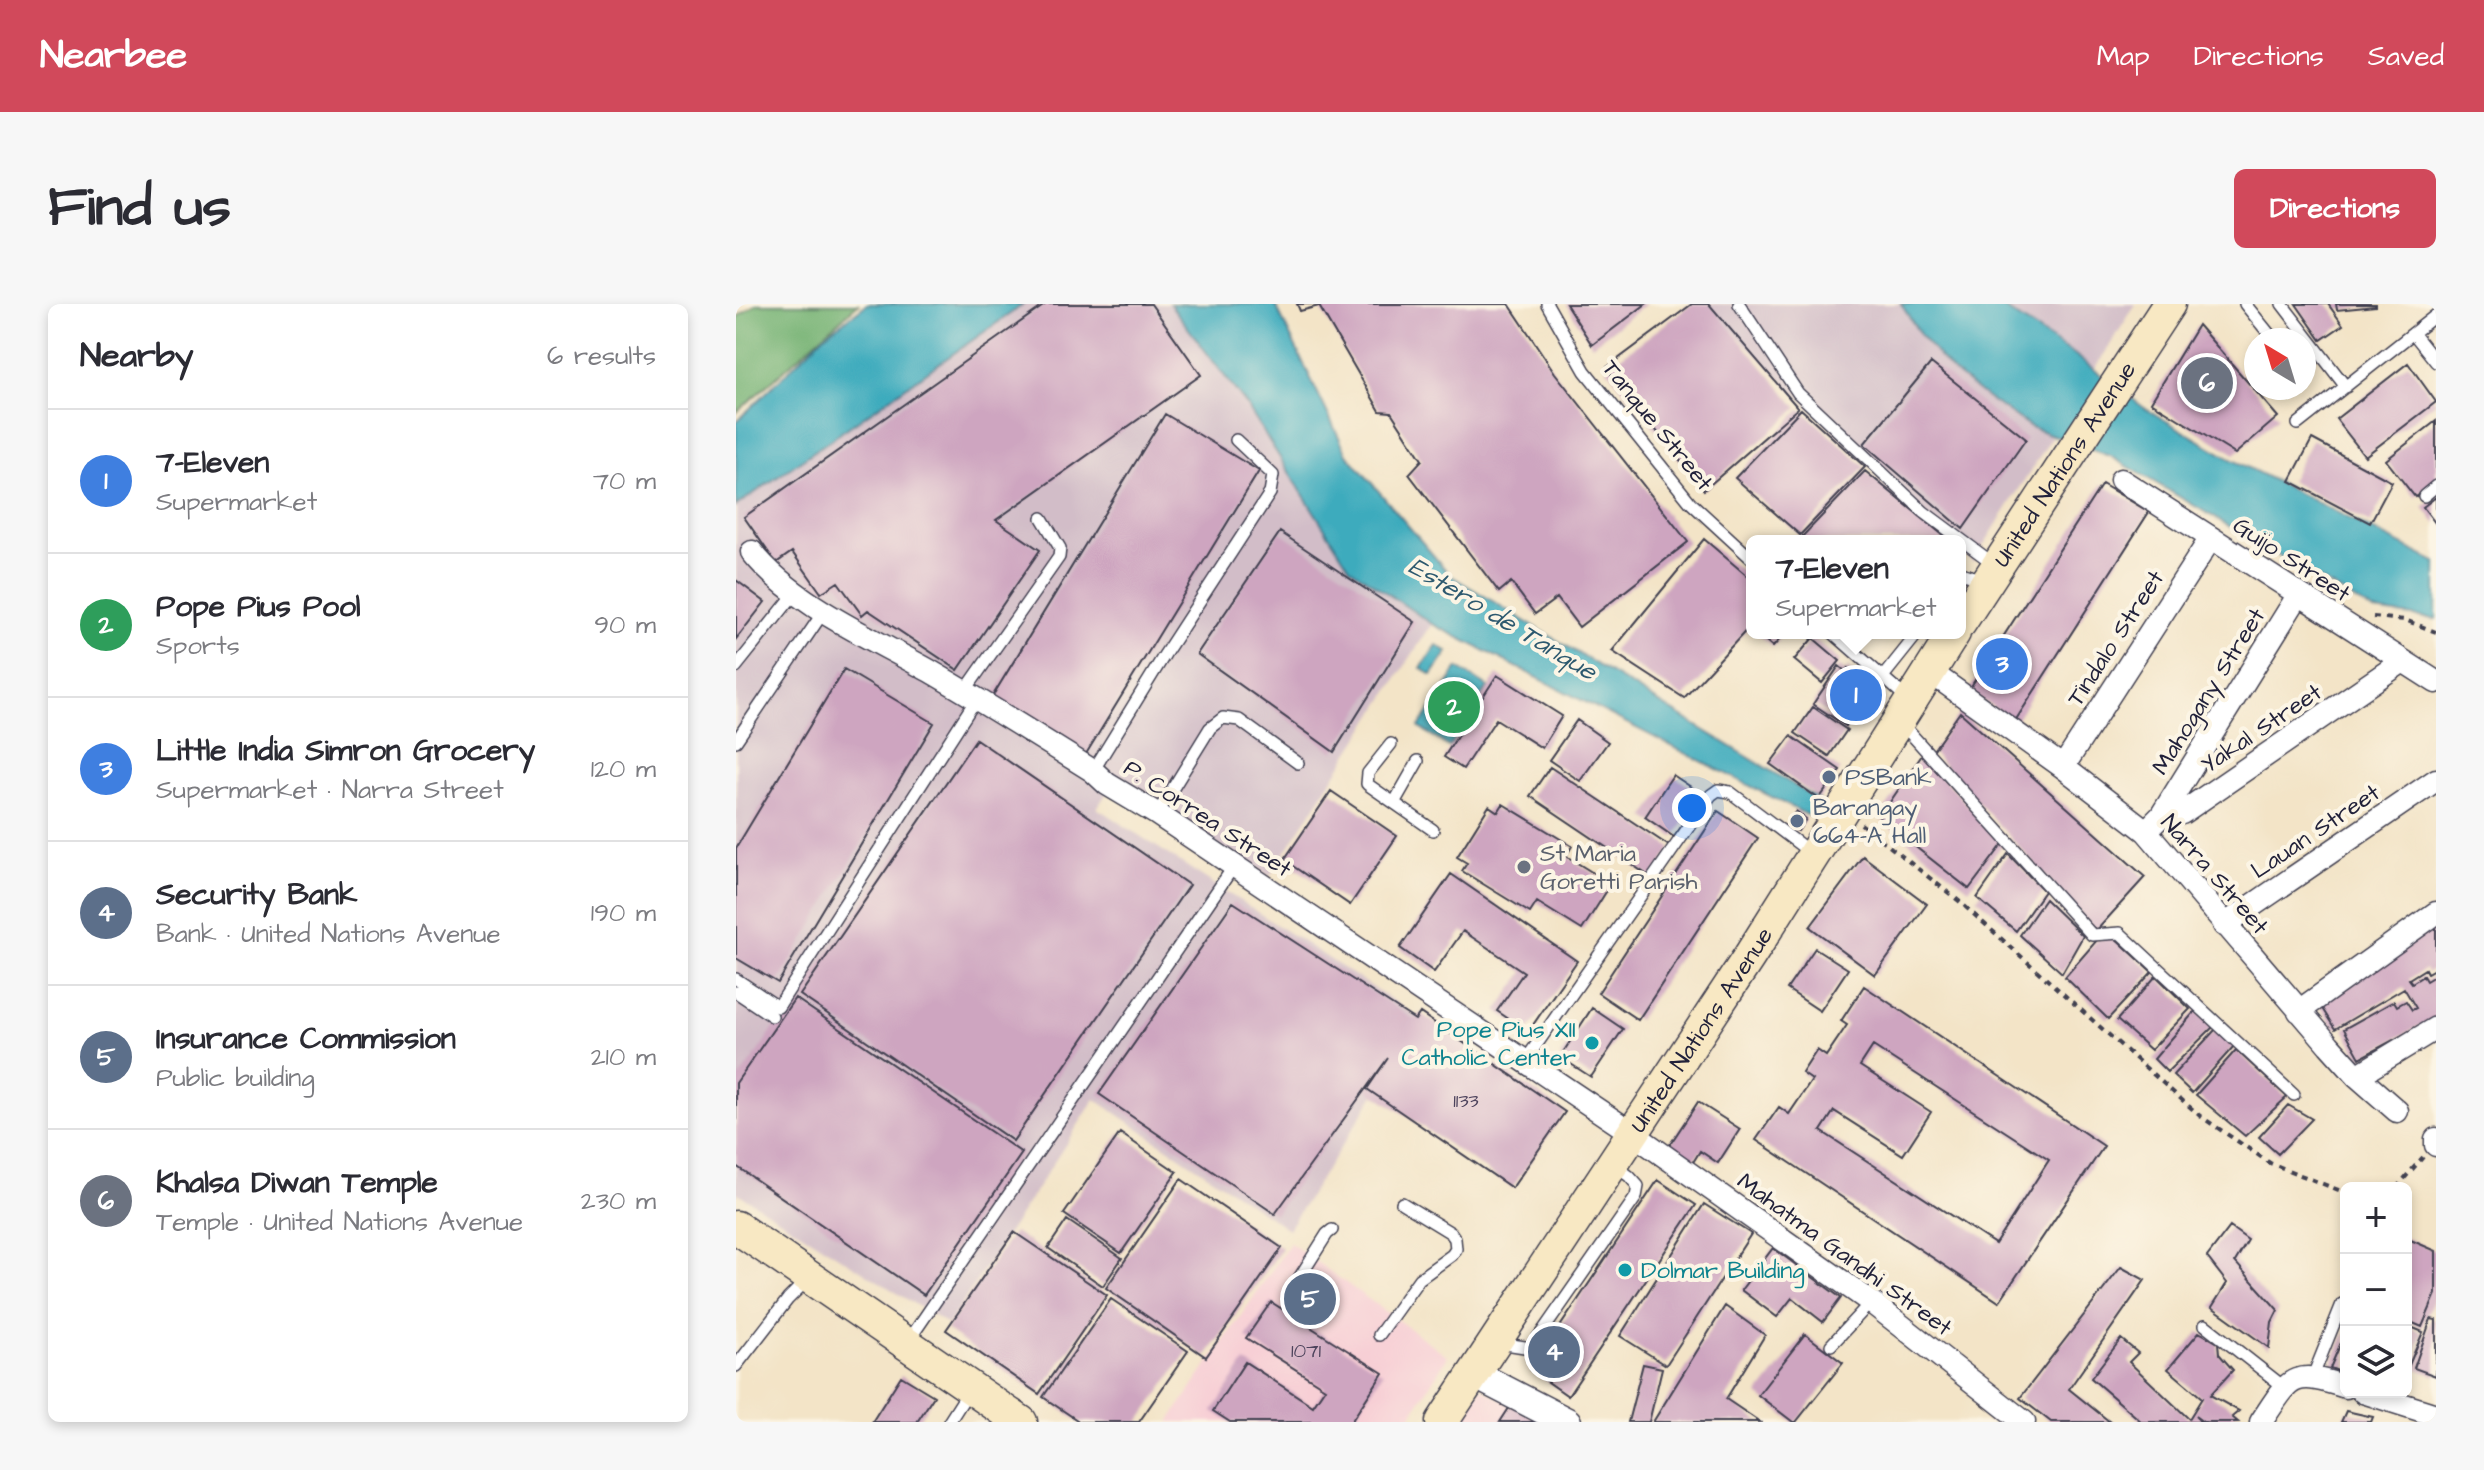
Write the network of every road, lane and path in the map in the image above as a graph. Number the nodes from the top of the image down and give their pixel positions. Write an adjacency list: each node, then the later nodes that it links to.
1 (1547, 304): 20 (lane, Tanque Street)
2 (1739, 304): 17 (lane)
3 (2169, 304): 22 (main road, United Nations Avenue)
4 (2245, 304): 7 (lane)
5 (2282, 304): 10 (lane)
6 (2436, 315): 8 (lane)
7 (2264, 328)
8 (2413, 333): 9 (lane); 10 (lane)
9 (2436, 362)
10 (2346, 387): 11 (lane)
11 (2298, 424)
12 (1236, 440): 42 (lane)
13 (2121, 480): 18 (street, Guijo Street)
14 (2436, 486): 15 (lane)
15 (2424, 496)
16 (1042, 518): 35 (lane)
17 (1945, 535)
18 (2211, 538): 24 (street, Guijo Street); 41 (street, Tindalo Street)
19 (752, 552): 23 (street, P. Correa Street)
20 (1746, 553)
21 (1966, 558): 22 (lane)
22 (1981, 575): 25 (main road, United Nations Avenue)
23 (796, 592): 26 (street, P. Correa Street); 31 (lane)
24 (2299, 594): 30 (street, Guijo Street); 46 (street, Mahogany Street)
25 (1966, 609)
26 (825, 611): 35 (street, P. Correa Street); 37 (lane)
27 (1840, 639): 33 (lane)
28 (1913, 639): 33 (lane)
29 (1950, 639): 32 (main road, United Nations Avenue)
30 (2403, 661): 34 (street, Guijo Street); 46 (street, Yakal Street)
31 (736, 667)
32 (1929, 671): 36 (main road, United Nations Avenue); 41 (street, Narra Street)
33 (1882, 678): 36 (lane)
34 (2436, 682)
35 (971, 694): 42 (street, P. Correa Street); 52 (lane)
36 (1904, 710): 47 (main road, United Nations Avenue); 59 (lane)
37 (736, 741)
38 (1391, 744): 44 (lane)
39 (1418, 761): 44 (lane)
40 (1298, 763): 45 (lane)
41 (2063, 767): 46 (street, Narra Street)
42 (1093, 771): 45 (street, P. Correa Street)
43 (2436, 780): 51 (street, Lauan Street)
44 (1394, 803): 48 (lane)
45 (1157, 814): 49 (street, P. Correa Street)
46 (2154, 823): 51 (street, Narra Street)
47 (1830, 828): 57 (lane); 61 (main road, United Nations Avenue); 64 (path)
48 (1433, 830)
49 (1234, 866): 57 (street, P. Correa Street); 74 (lane)
50 (2436, 913): 54 (street)
51 (2224, 925): 54 (street, Narra Street)
52 (736, 979)
53 (736, 992): 55 (lane)
54 (2299, 1011): 58 (street, Narra Street)
55 (772, 1016)
56 (2436, 1028): 58 (street)
57 (1525, 1061): 61 (street, P. Correa Street)
58 (2357, 1076): 60 (street, Narra Street)
59 (2294, 1095)
60 (2397, 1111)
61 (1632, 1133): 70 (street, Mahatma Gandhi Street); 77 (main road, United Nations Avenue)
62 (2436, 1142): 63 (path)
63 (2401, 1182)
64 (2340, 1191)
65 (1402, 1203): 73 (lane)
66 (736, 1227): 68 (main road)
67 (1332, 1230): 69 (lane)
68 (809, 1277): 74 (main road); 76 (lane)
69 (1298, 1280)
70 (1871, 1302): 75 (lane); 88 (street, Mahatma Gandhi Street)
71 (2340, 1309): 78 (lane)
72 (2205, 1325): 81 (lane)
73 (1379, 1335)
74 (907, 1344): 80 (main road)
75 (1831, 1345)
76 (736, 1366)
77 (1474, 1374): 84 (main road, United Nations Avenue); 87 (street)
78 (2313, 1376): 79 (street); 81 (street)
79 (2340, 1385)
80 (970, 1387): 85 (lane); 86 (main road)
81 (2284, 1387): 89 (street)
82 (2382, 1398): 83 (street)
83 (2436, 1415)
84 (1450, 1419)
85 (949, 1422)
86 (1021, 1422)
87 (1567, 1422)
88 (2024, 1422)
89 (2261, 1422)

